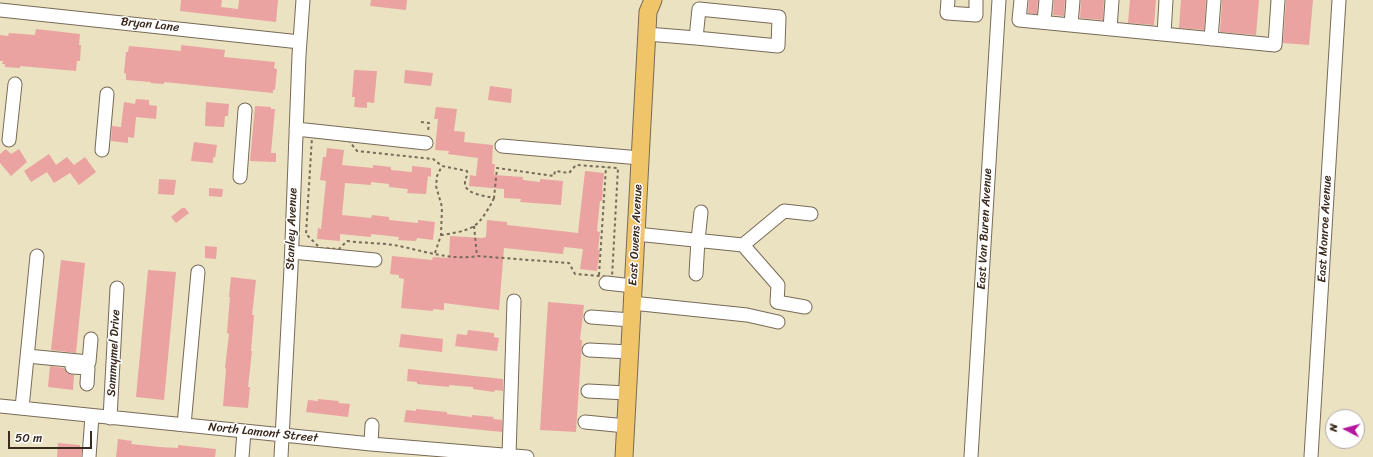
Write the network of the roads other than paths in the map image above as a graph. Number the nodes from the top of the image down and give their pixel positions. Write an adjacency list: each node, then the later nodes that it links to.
1 (303, 0): 24 (street, Stanley Avenue)
2 (948, 0): 15 (street)
3 (976, 0): 15 (street)
4 (999, 0): 16 (street, East Van Buren Avenue)
5 (1021, 0): 17 (street)
6 (1046, 0): 17 (street)
7 (1073, 0): 18 (street)
8 (1112, 0): 19 (street)
9 (1166, 0): 21 (street)
10 (1214, 0): 23 (street)
11 (1278, 0): 23 (street)
12 (1339, 0): 78 (street, East Monroe Avenue)
13 (648, 4): 20 (main road, East Owens Avenue)
14 (0, 10): 24 (street, Bryan Lane)
15 (976, 15): 16 (street)
16 (998, 16): 77 (street, East Van Buren Avenue)
17 (1044, 22): 18 (street)
18 (1071, 25): 19 (street)
19 (1110, 29): 21 (street)
20 (647, 34): 22 (street); 33 (main road, East Owens Avenue)
21 (1164, 34): 23 (street)
22 (696, 38): 22 (street)
23 (1212, 39)
24 (300, 42): 28 (street, Stanley Avenue)
25 (15, 84): 29 (street)
26 (107, 94): 32 (street)
27 (245, 110): 34 (street)
28 (296, 130): 30 (street); 40 (street, Stanley Avenue)
29 (9, 140)
30 (426, 143)
31 (502, 146): 33 (street)
32 (102, 150)
33 (640, 158): 37 (main road, East Owens Avenue)
34 (240, 176)
35 (701, 212): 38 (street)
36 (811, 214): 39 (street)
37 (636, 234): 38 (street); 46 (main road, East Owens Avenue)
38 (698, 240): 39 (street); 44 (street)
39 (743, 245): 49 (street)
40 (292, 252): 42 (street); 69 (street, Stanley Avenue)
41 (37, 256): 56 (street)
42 (375, 260)
43 (198, 272): 65 (street)
44 (696, 274)
45 (603, 279): 46 (street)
46 (633, 286): 50 (main road, East Owens Avenue)
47 (117, 288): 63 (street, Sammymel Drive)
48 (514, 301): 71 (street)
49 (805, 307)
50 (632, 312): 51 (street); 52 (street); 55 (main road, East Owens Avenue)
51 (591, 317)
52 (778, 322)
53 (91, 339): 56 (street)
54 (589, 350): 55 (street)
55 (630, 352): 59 (main road, East Owens Avenue)
56 (27, 359): 57 (street); 61 (street)
57 (87, 384)
58 (588, 391): 59 (street)
59 (628, 393): 67 (main road, East Owens Avenue)
60 (0, 406): 61 (street, North Lamont Street)
61 (22, 408): 62 (street, North Lamont Street)
62 (92, 416): 63 (street, North Lamont Street); 72 (street)
63 (110, 418): 65 (street, North Lamont Street)
64 (585, 422): 67 (street)
65 (184, 425): 68 (street, North Lamont Street)
66 (372, 426): 70 (street)
67 (626, 426): 76 (main road, East Owens Avenue)
68 (244, 432): 69 (street, North Lamont Street); 73 (street)
69 (281, 435): 70 (street, North Lamont Street); 74 (street, Stanley Avenue)
70 (371, 444): 71 (street, North Lamont Street)
71 (509, 456): 75 (street, North Lamont Street)
72 (89, 457)
73 (242, 457)
74 (280, 457)
75 (527, 457)
76 (624, 457)
77 (971, 457)
78 (1311, 457)

